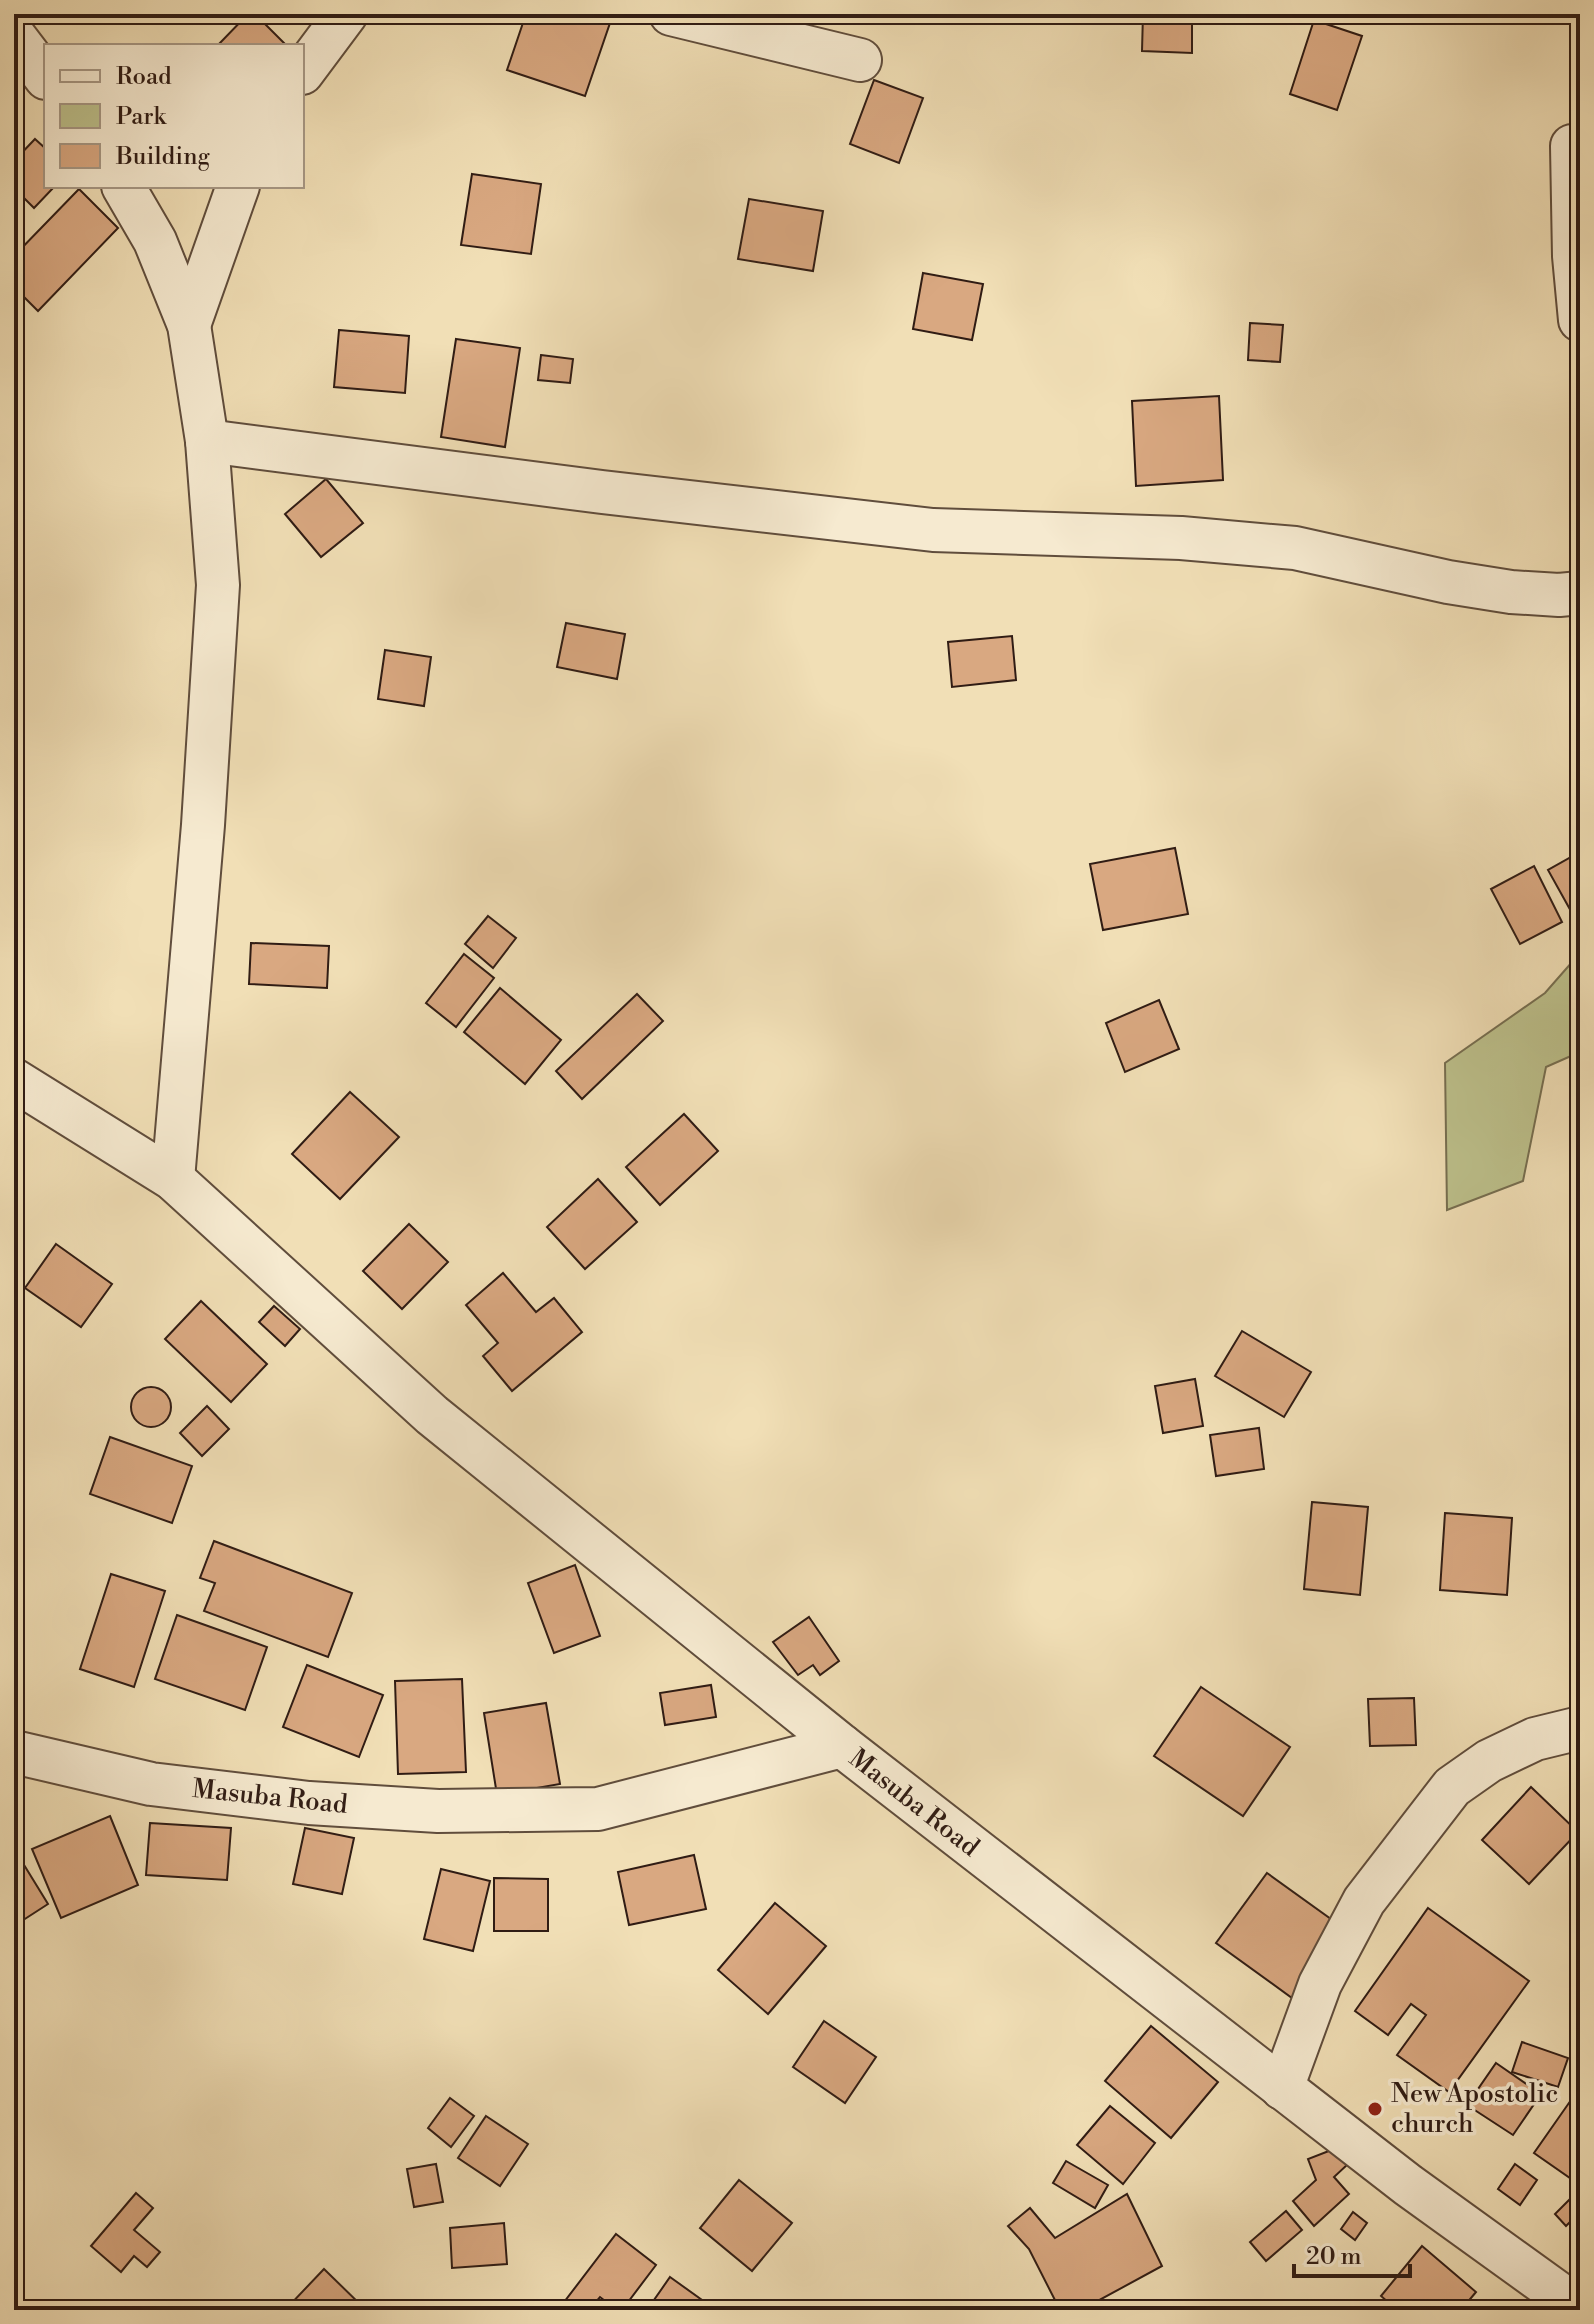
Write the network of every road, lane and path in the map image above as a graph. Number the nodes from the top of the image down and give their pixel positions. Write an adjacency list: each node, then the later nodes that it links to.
1 (346, 14): 5 (street)
2 (671, 14): 4 (street)
3 (14, 36): 6 (street)
4 (860, 60)
5 (304, 70)
6 (44, 75)
7 (1572, 146): 10 (street)
8 (124, 188): 11 (street)
9 (237, 188): 11 (street)
10 (1580, 320)
11 (189, 325): 12 (street)
12 (207, 441): 13 (street); 15 (street)
13 (1580, 593)
14 (14, 1080): 15 (street)
15 (173, 1179): 17 (street)
16 (1580, 1728): 19 (street)
17 (842, 1746): 18 (street, Masuba Road); 19 (street, Masuba Road)
18 (14, 1752)
19 (1282, 2088): 20 (street, Masuba Road)
20 (1580, 2309)

